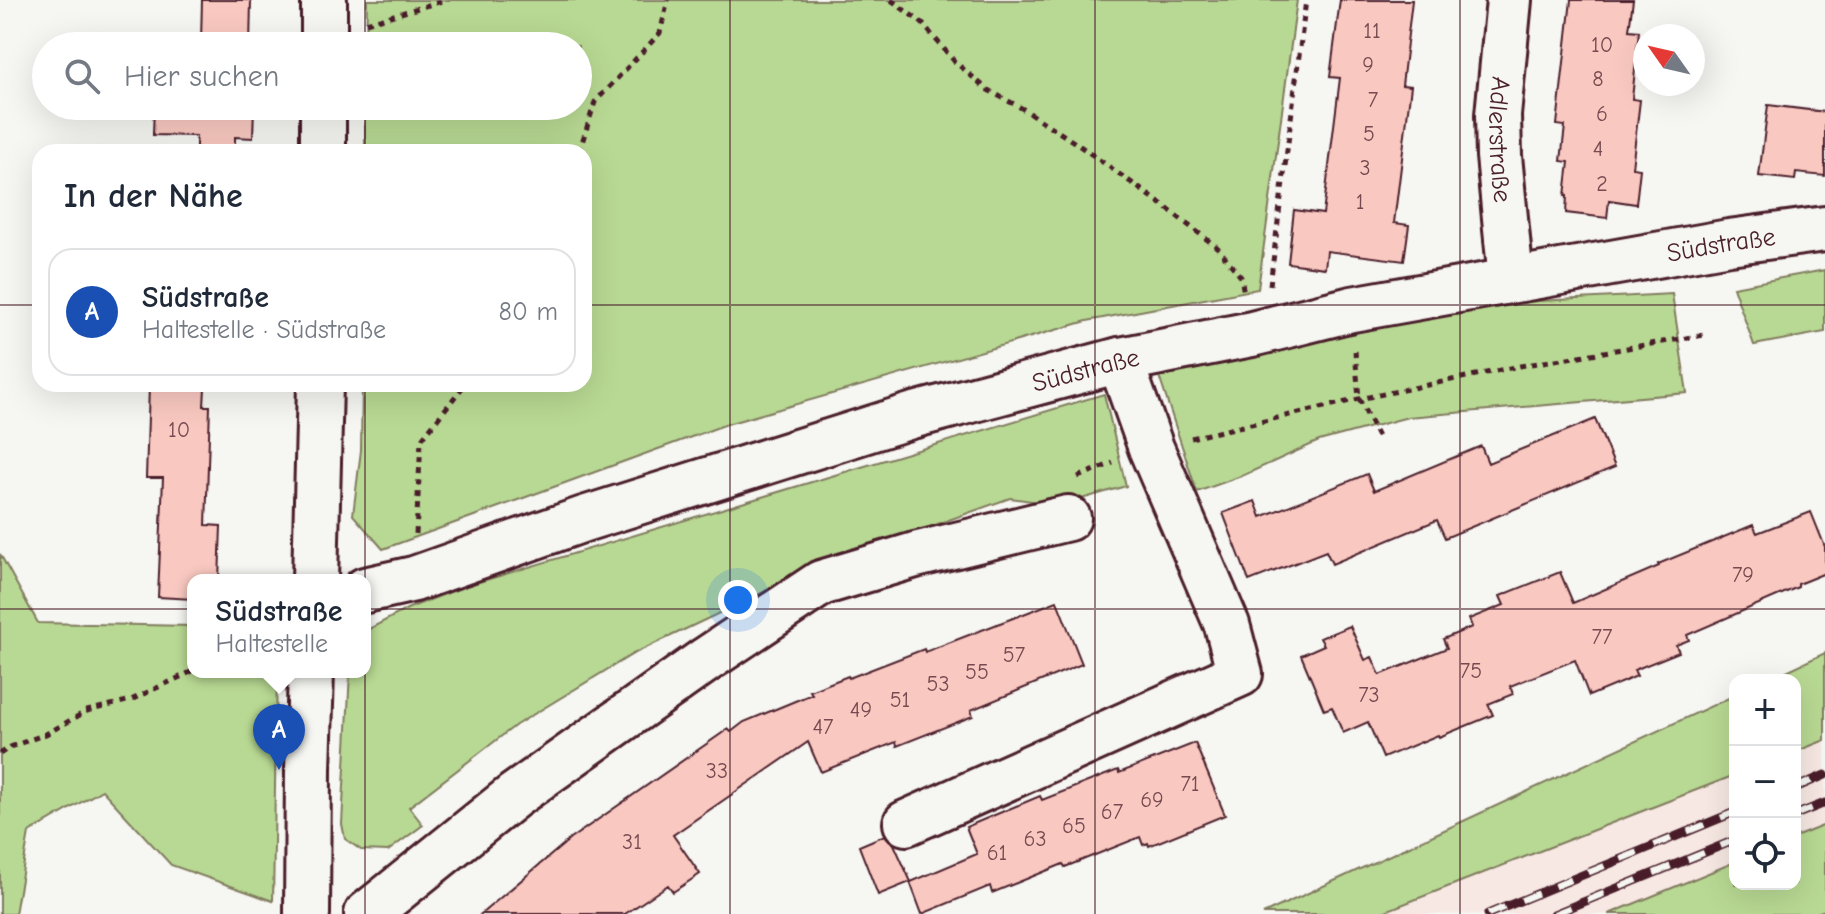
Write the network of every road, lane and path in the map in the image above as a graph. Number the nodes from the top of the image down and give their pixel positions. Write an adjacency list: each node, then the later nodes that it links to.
1 (446, 0): 6 (path)
2 (668, 0): 7 (path)
3 (891, 0): 15 (path)
4 (1306, 0): 15 (path)
5 (1509, 0): 13 (street, Adlerstraße)
6 (324, 24)
7 (592, 111)
8 (323, 120): 10 (street)
9 (589, 120): 11 (path)
10 (323, 144)
11 (582, 144)
12 (1825, 229): 13 (street, Südstraße)
13 (1511, 280): 14 (street, Südstraße)
14 (1352, 309): 15 (street, Südstraße); 20 (path)
15 (1258, 333): 17 (street, Südstraße)
16 (1704, 335): 20 (path)
17 (1120, 360): 22 (street); 25 (street, Südstraße)
18 (320, 392): 24 (street)
19 (459, 392): 25 (path)
20 (1359, 399): 21 (path); 22 (path)
21 (1380, 441)
22 (1151, 448): 30 (street)
23 (1068, 518): 32 (street)
24 (315, 574)
25 (414, 579): 26 (street, Südstraße)
26 (371, 589)
27 (187, 674): 29 (path)
28 (311, 678): 31 (street)
29 (0, 754)
30 (906, 823)
31 (307, 914)
32 (367, 914)

